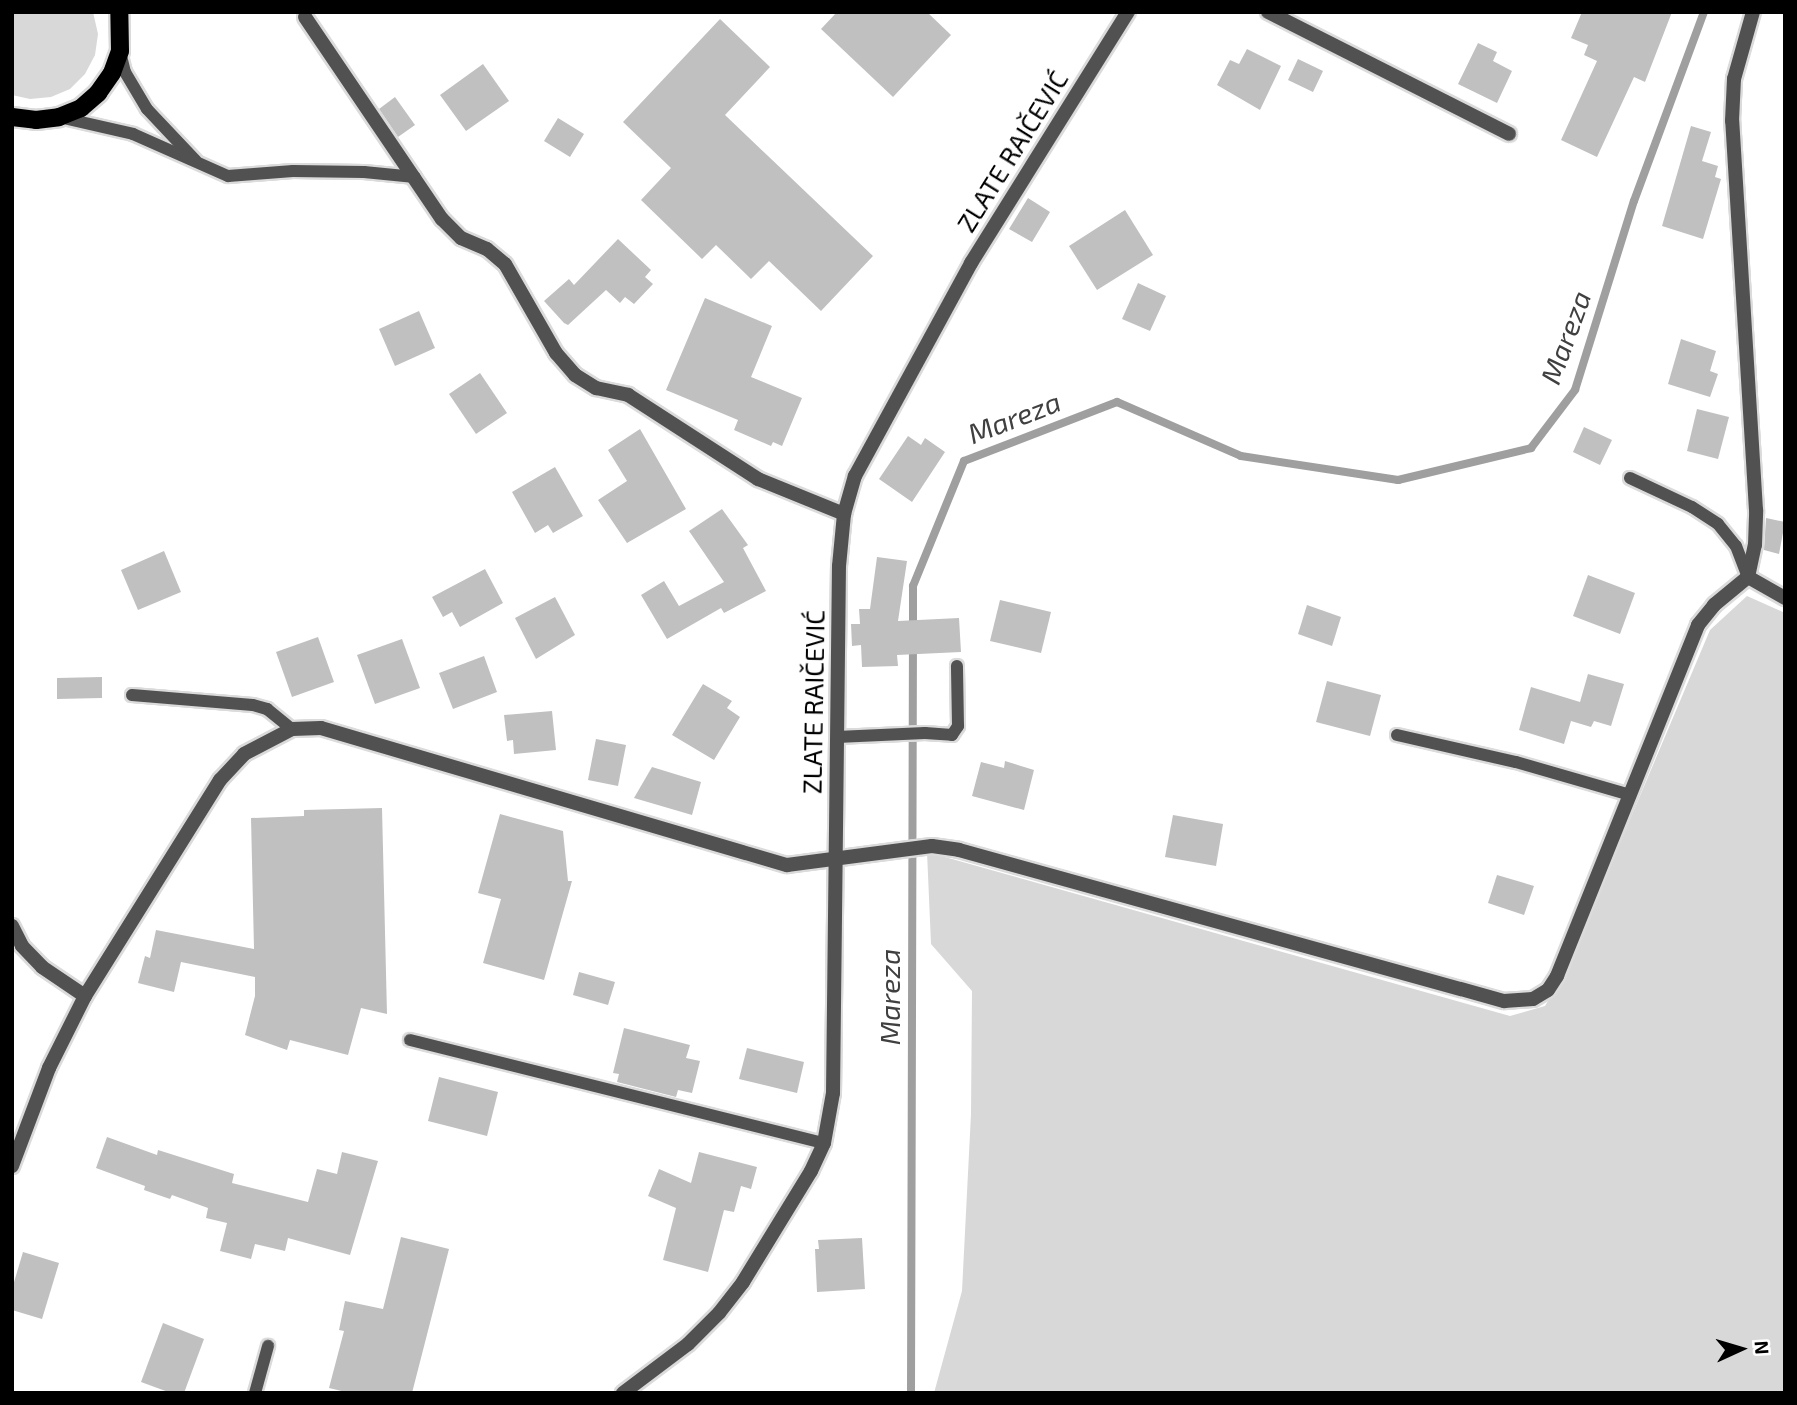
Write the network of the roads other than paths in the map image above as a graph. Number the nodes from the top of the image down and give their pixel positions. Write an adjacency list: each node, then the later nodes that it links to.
1 (120, 12): 6 (main road)
2 (1128, 12): 15 (street, ZLATE RAIČEVIĆ)
3 (1268, 12): 11 (street)
4 (1753, 12): 16 (street)
5 (305, 17): 13 (street)
6 (120, 51): 8 (main road); 12 (lane)
7 (12, 117): 9 (main road)
8 (59, 117): 9 (main road); 12 (lane)
9 (36, 120): 10 (main road)
10 (12, 128)
11 (1508, 134)
12 (201, 167): 13 (lane)
13 (415, 177): 15 (street)
14 (1630, 478): 16 (lane)
15 (845, 514): 22 (street, ZLATE RAIČEVIĆ)
16 (1748, 577): 17 (street); 23 (street)
17 (1785, 598)
18 (957, 666): 22 (lane)
19 (132, 695): 20 (lane)
20 (292, 729): 24 (street); 26 (street)
21 (1397, 735): 23 (lane)
22 (837, 737): 24 (street, ZLATE RAIČEVIĆ)
23 (1630, 795): 24 (street)
24 (834, 859): 28 (street, ZLATE RAIČEVIĆ)
25 (12, 926): 26 (street)
26 (85, 996): 29 (street)
27 (410, 1040): 28 (lane)
28 (824, 1143): 32 (street, ZLATE RAIČEVIĆ)
29 (12, 1166)
30 (268, 1346): 31 (lane)
31 (255, 1393)
32 (623, 1393)

